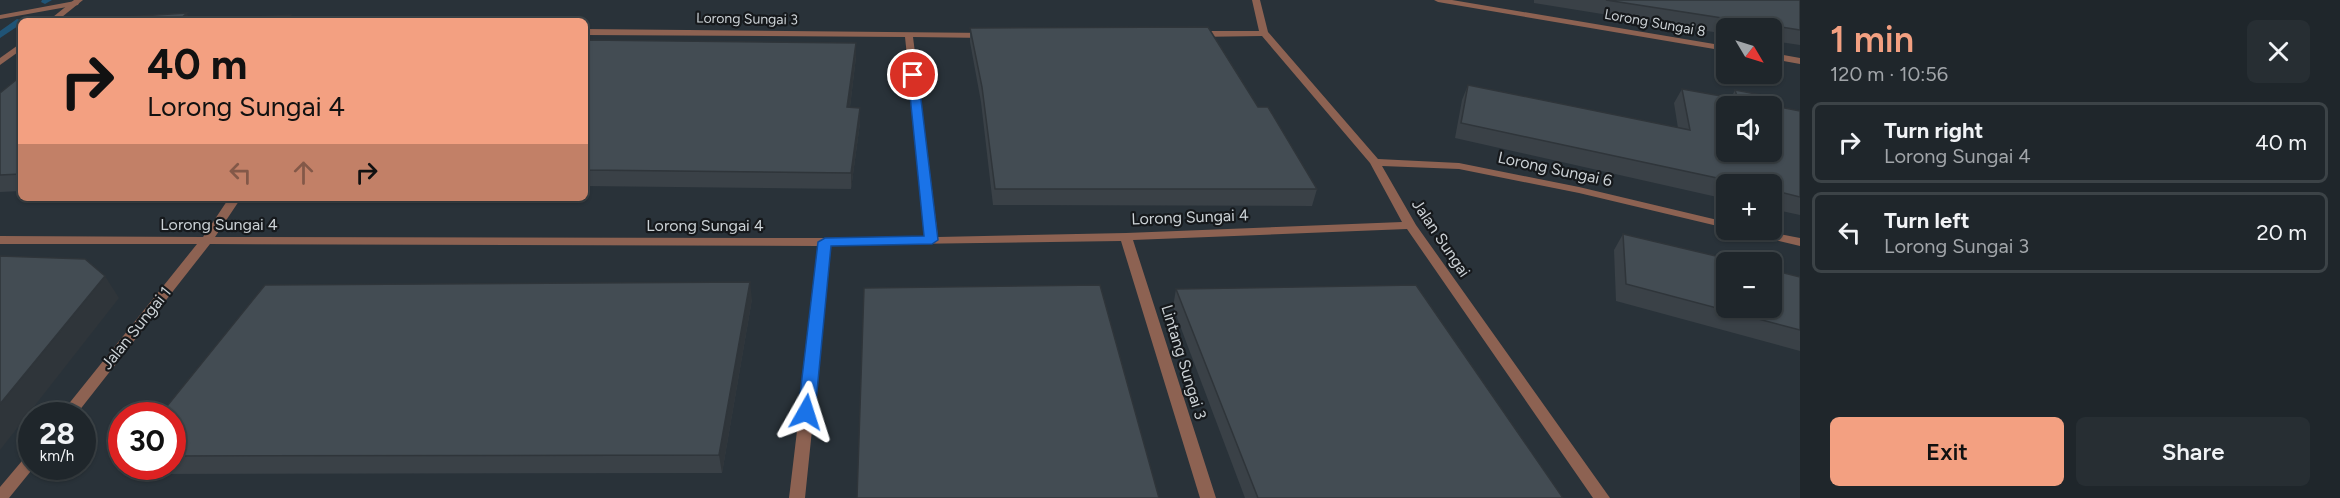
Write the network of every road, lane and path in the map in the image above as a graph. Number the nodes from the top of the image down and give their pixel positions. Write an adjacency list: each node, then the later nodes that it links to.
1 (1256, 0): 7 (street, Jalan Sungai)
2 (1438, 0): 11 (street, Lorong Sungai 8)
3 (77, 2): 4 (street); 5 (street)
4 (0, 17)
5 (56, 18)
6 (588, 32): 10 (street, Lorong Sungai 3)
7 (1264, 33): 8 (street); 16 (street, Jalan Sungai)
8 (1184, 34)
9 (1001, 35): 10 (street, Lorong Sungai 3)
10 (909, 36): 24 (street)
11 (1716, 47)
12 (18, 48): 15 (street)
13 (1782, 58): 14 (street)
14 (1800, 61)
15 (0, 62)
16 (1375, 162): 18 (street, Lorong Sungai 6); 19 (street, Jalan Sungai)
17 (233, 201): 23 (street)
18 (1716, 223)
19 (1410, 225): 20 (street, Lorong Sungai 4); 32 (street, Jalan Sungai)
20 (1126, 237): 24 (street, Lorong Sungai 4); 31 (street, Lintang Sungai 3)
21 (1782, 239): 26 (street)
22 (0, 240): 23 (street, Lorong Sungai 4)
23 (207, 240): 25 (street, Lorong Sungai 4); 27 (street, Jalan Sungai 1)
24 (932, 240): 25 (street, Lorong Sungai 4)
25 (825, 242): 30 (street)
26 (1800, 243)
27 (77, 402)
28 (18, 476): 29 (street)
29 (0, 498)
30 (797, 498)
31 (1208, 498)
32 (1602, 498)

